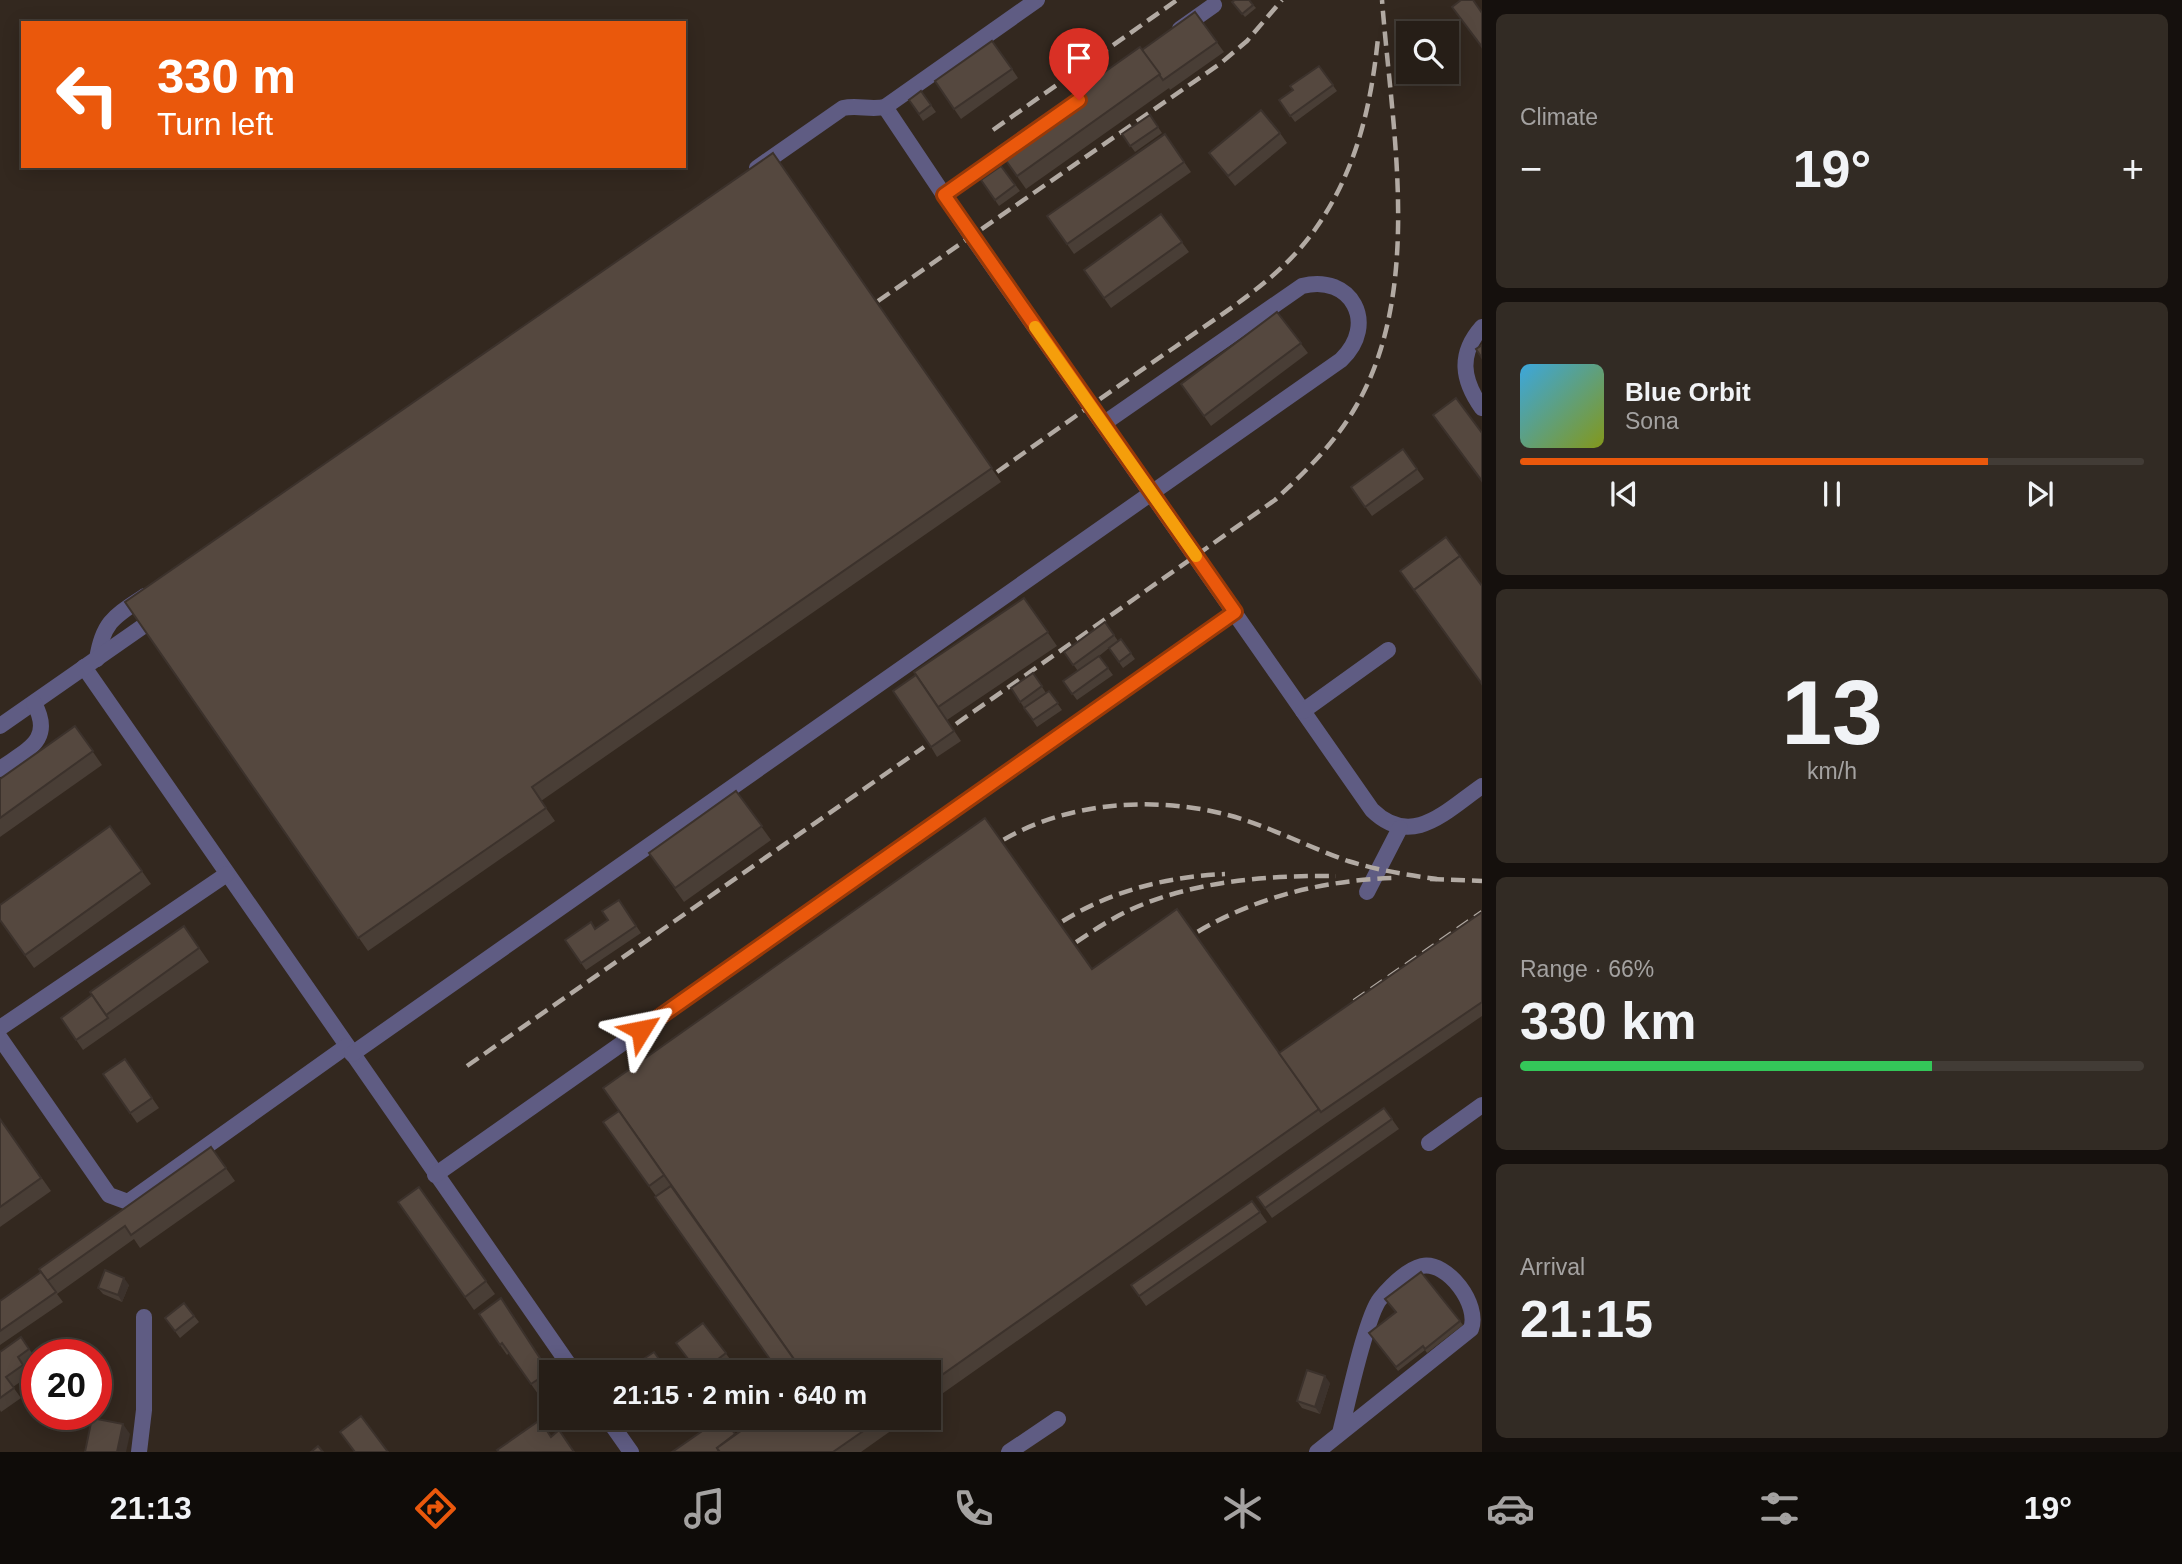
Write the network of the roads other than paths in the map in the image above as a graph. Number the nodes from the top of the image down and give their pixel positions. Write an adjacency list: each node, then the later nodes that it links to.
1 (1037, 0): 4 (street)
2 (1214, 5): 3 (street)
3 (1169, 37)
4 (885, 107): 6 (street); 7 (street)
5 (1034, 132): 7 (street)
6 (740, 180)
7 (944, 195): 10 (street)
8 (1482, 327): 9 (street)
9 (1482, 408)
10 (1103, 424): 11 (street); 11 (street)
11 (1153, 494): 13 (street); 27 (street)
12 (156, 588): 16 (street)
13 (1235, 612): 18 (street); 30 (street)
14 (142, 627): 16 (street)
15 (1388, 650): 18 (street)
16 (90, 663): 17 (street); 23 (street)
17 (34, 703): 19 (street); 20 (street)
18 (1303, 711): 22 (street)
19 (0, 726)
20 (0, 769)
21 (1482, 786): 22 (street)
22 (1400, 828): 24 (street)
23 (227, 874): 25 (street); 27 (street)
24 (1367, 892)
25 (0, 1028)
26 (0, 1038): 27 (street)
27 (349, 1050): 30 (street)
28 (1482, 1105): 29 (street)
29 (1429, 1143)
30 (435, 1175): 32 (street)
31 (144, 1317): 36 (street)
32 (566, 1360)
33 (1058, 1419): 38 (street)
34 (615, 1430): 37 (street)
35 (1340, 1433): 35 (street); 39 (street)
36 (139, 1452)
37 (631, 1452)
38 (1009, 1452)
39 (1317, 1452)

